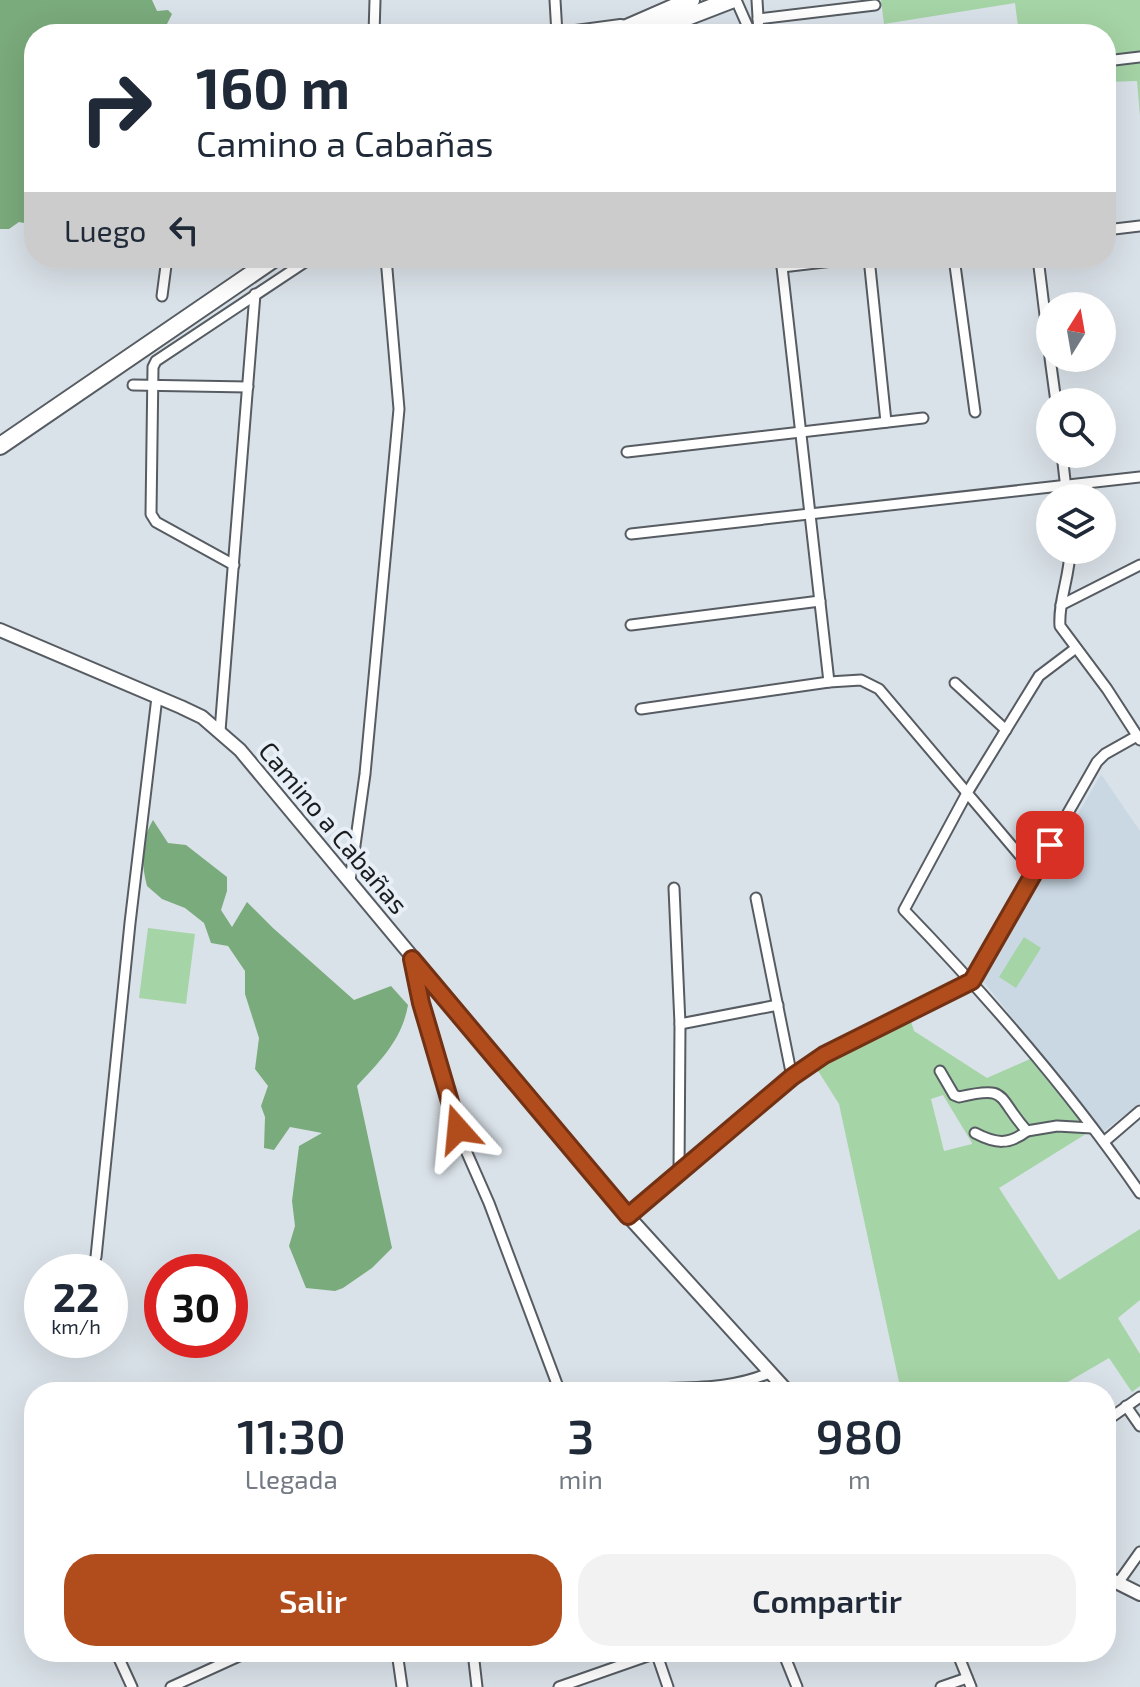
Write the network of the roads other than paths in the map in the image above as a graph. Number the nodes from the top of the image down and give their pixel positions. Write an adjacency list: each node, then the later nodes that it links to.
1 (375, 0): 8 (street)
2 (555, 0): 9 (street)
3 (691, 0): 10 (highway)
4 (734, 0): 11 (highway); 12 (street)
5 (757, 0): 7 (street)
6 (875, 5): 7 (street)
7 (758, 19): 13 (street)
8 (374, 24)
9 (556, 24)
10 (635, 24)
11 (670, 24)
12 (746, 24)
13 (758, 24)
14 (1140, 57): 15 (street)
15 (1116, 60)
16 (1140, 226): 17 (street)
17 (1116, 229)
18 (166, 268): 29 (street)
19 (243, 268): 37 (highway)
20 (260, 268): 38 (highway)
21 (295, 268): 28 (street)
22 (387, 268): 63 (street)
23 (783, 268): 36 (street)
24 (870, 268): 35 (street)
25 (955, 268): 33 (street)
26 (1039, 268): 27 (street)
27 (1042, 292)
28 (255, 294): 31 (street); 32 (street)
29 (162, 296)
30 (133, 385): 31 (street)
31 (153, 385): 32 (street); 47 (street)
32 (248, 387): 47 (street)
33 (975, 412)
34 (923, 418): 35 (street)
35 (886, 422): 36 (street)
36 (801, 432): 39 (street); 44 (street)
37 (0, 435)
38 (0, 446)
39 (627, 452)
40 (1064, 468): 42 (street)
41 (1140, 477): 42 (street)
42 (1066, 484)
43 (1036, 487): 44 (street)
44 (811, 513): 45 (street); 49 (street)
45 (631, 534)
46 (1069, 564): 50 (street)
47 (234, 565): 59 (street)
48 (1140, 565): 50 (street)
49 (820, 601): 51 (street); 54 (street)
50 (1061, 605): 53 (street)
51 (631, 625)
52 (0, 630): 56 (street, Camino a Cabañas)
53 (1076, 648): 58 (street); 60 (street)
54 (829, 682): 57 (street); 61 (street)
55 (955, 683): 58 (street)
56 (157, 697): 59 (street, Camino a Cabañas); 80 (street)
57 (641, 709)
58 (1006, 730): 61 (street)
59 (220, 731): 63 (street, Camino a Cabañas)
60 (1138, 738): 62 (street)
61 (967, 793): 62 (street); 67 (street)
62 (1034, 872): 67 (street)
63 (350, 881): 66 (street, Camino a Cabañas)
64 (674, 888): 69 (street)
65 (756, 898): 68 (street)
66 (412, 959): 79 (street, Camino a Cabañas); 82 (street)
67 (972, 981): 71 (street); 73 (street)
68 (778, 1005): 69 (street); 71 (street)
69 (680, 1024): 77 (street)
70 (940, 1071): 74 (street)
71 (792, 1077): 77 (street)
72 (1140, 1111): 76 (street)
73 (1092, 1128): 74 (street); 76 (street)
74 (1027, 1131): 75 (street)
75 (975, 1133)
76 (1105, 1141): 78 (street)
77 (679, 1172): 79 (street)
78 (1140, 1193)
79 (628, 1216): 81 (street, Camino a Cabañas)
80 (96, 1254)
81 (769, 1373): 83 (street); 84 (street, Camino a Cabañas)
82 (556, 1382)
83 (745, 1382)
84 (778, 1382)
85 (1140, 1397): 86 (street)
86 (1126, 1406): 87 (street); 88 (street)
87 (1116, 1414)
88 (1140, 1426)
89 (1140, 1552): 90 (street)
90 (1116, 1576)
91 (1116, 1582): 92 (street)
92 (1140, 1594)
93 (121, 1662): 102 (street)
94 (226, 1662): 103 (street)
95 (398, 1662): 104 (street)
96 (474, 1662): 105 (street)
97 (629, 1662): 106 (street)
98 (660, 1662): 107 (street)
99 (787, 1662): 108 (street)
100 (961, 1662): 101 (street)
101 (969, 1682): 109 (street)
102 (132, 1687)
103 (171, 1687)
104 (402, 1687)
105 (477, 1687)
106 (559, 1687)
107 (668, 1687)
108 (797, 1687)
109 (941, 1687)

